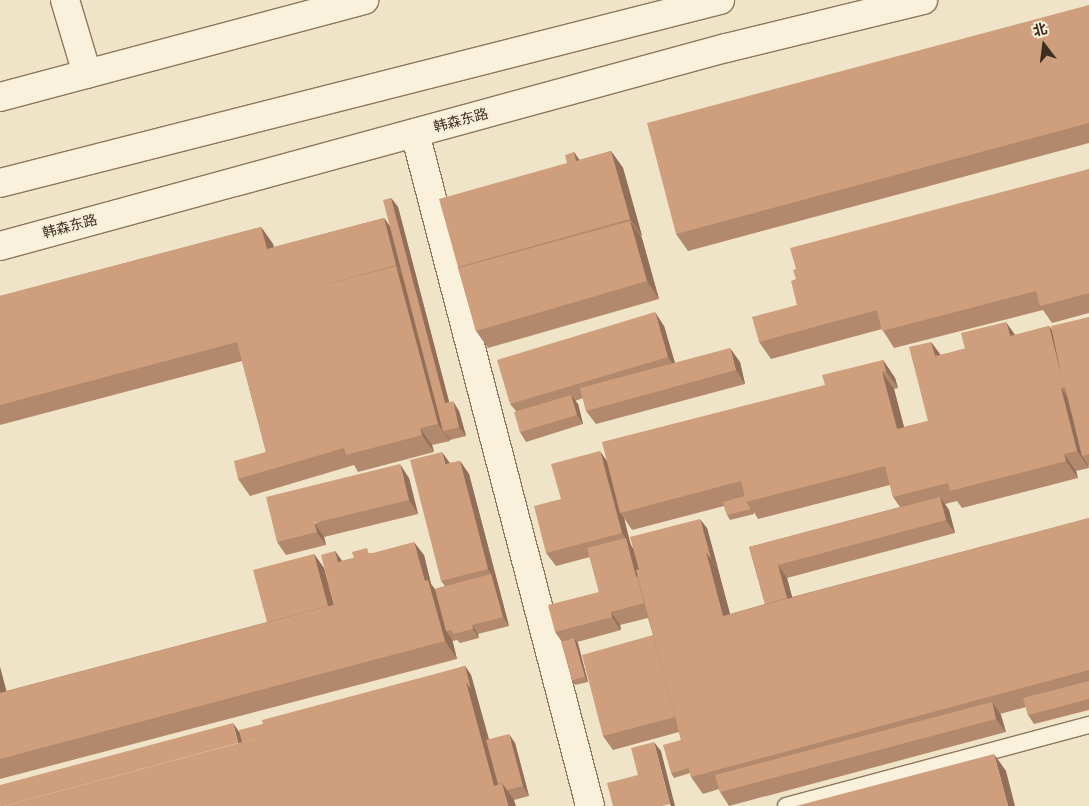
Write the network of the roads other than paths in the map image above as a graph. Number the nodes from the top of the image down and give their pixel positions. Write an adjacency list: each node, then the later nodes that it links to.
1 (65, 0): 6 (main road)
2 (364, 0): 6 (main road)
3 (720, 0): 9 (main road)
4 (924, 0): 5 (main road, 韩森东路)
5 (873, 6): 8 (main road, 韩森东路)
6 (87, 74): 7 (main road)
7 (0, 97)
8 (415, 133): 10 (main road, 韩森东路); 12 (main road)
9 (0, 183)
10 (0, 246)
11 (1089, 725): 13 (lane)
12 (590, 806)
13 (786, 806)

